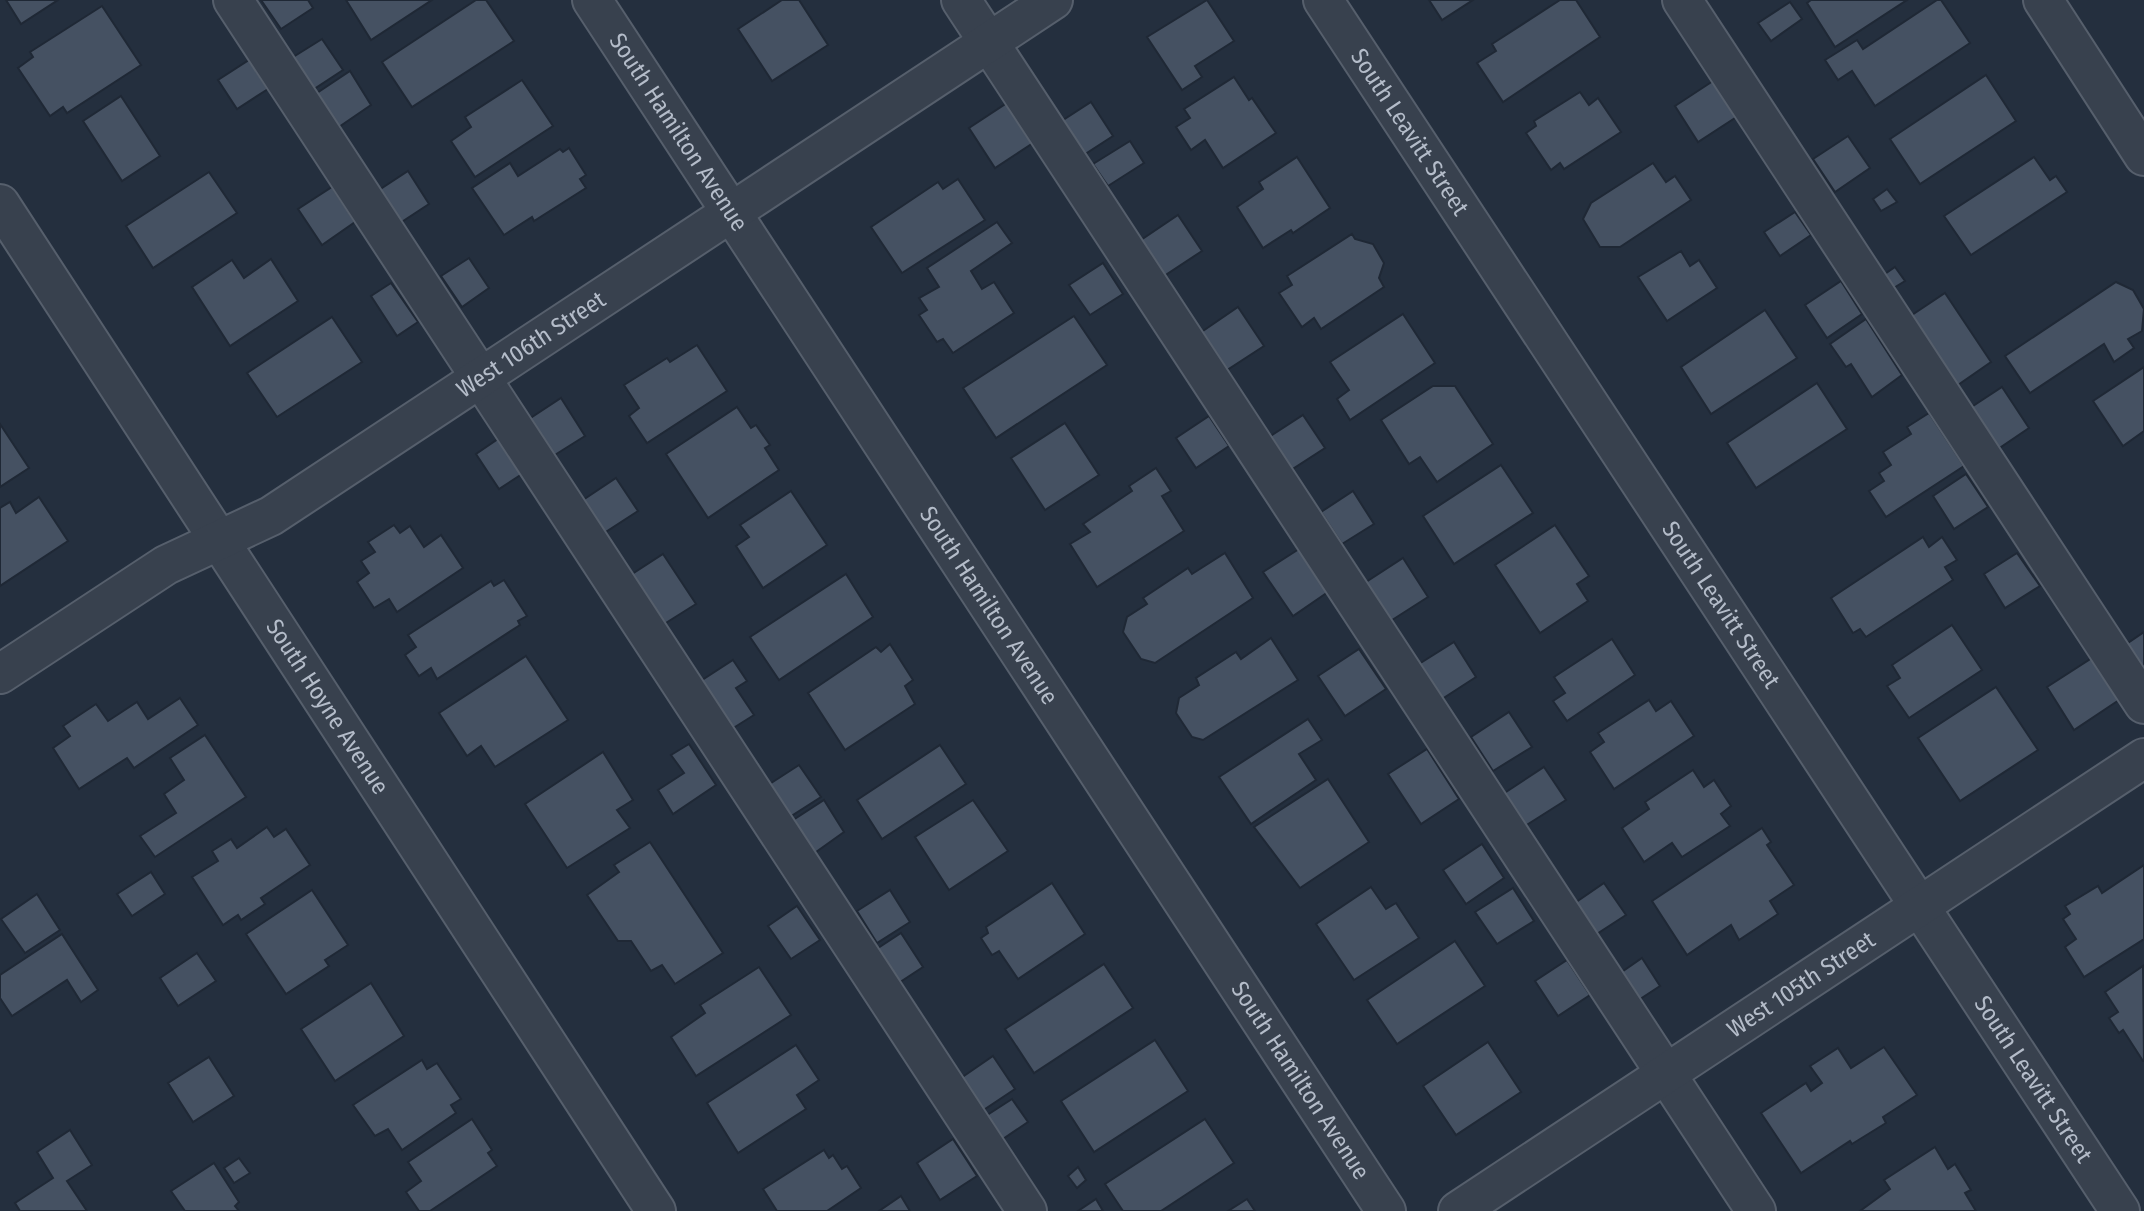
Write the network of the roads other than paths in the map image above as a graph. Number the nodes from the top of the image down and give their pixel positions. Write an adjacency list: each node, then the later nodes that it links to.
1 (233, 0): 12 (street)
2 (592, 0): 11 (street, South Hamilton Avenue)
3 (961, 0): 8 (street)
4 (1053, 0): 8 (street, West 106th Street)
5 (1323, 0): 17 (street, South Leavitt Street)
6 (1682, 0): 15 (street)
7 (2043, 0): 9 (street)
8 (989, 43): 11 (street, West 106th Street); 18 (street)
9 (2144, 156)
10 (0, 204): 13 (street, South Hoyne Avenue)
11 (732, 213): 12 (street, West 106th Street); 21 (street, South Hamilton Avenue)
12 (480, 378): 13 (street, West 106th Street); 20 (street)
13 (219, 539): 14 (street, West 106th Street); 19 (street, South Hoyne Avenue)
14 (0, 674)
15 (2144, 704)
16 (2144, 758): 17 (street, West 105th Street)
17 (1919, 908): 18 (street, West 105th Street); 24 (street, South Leavitt Street)
18 (1666, 1074): 22 (street, West 105th Street); 23 (street)
19 (656, 1211)
20 (1027, 1211)
21 (1386, 1211)
22 (1458, 1211)
23 (1756, 1211)
24 (2120, 1211)

